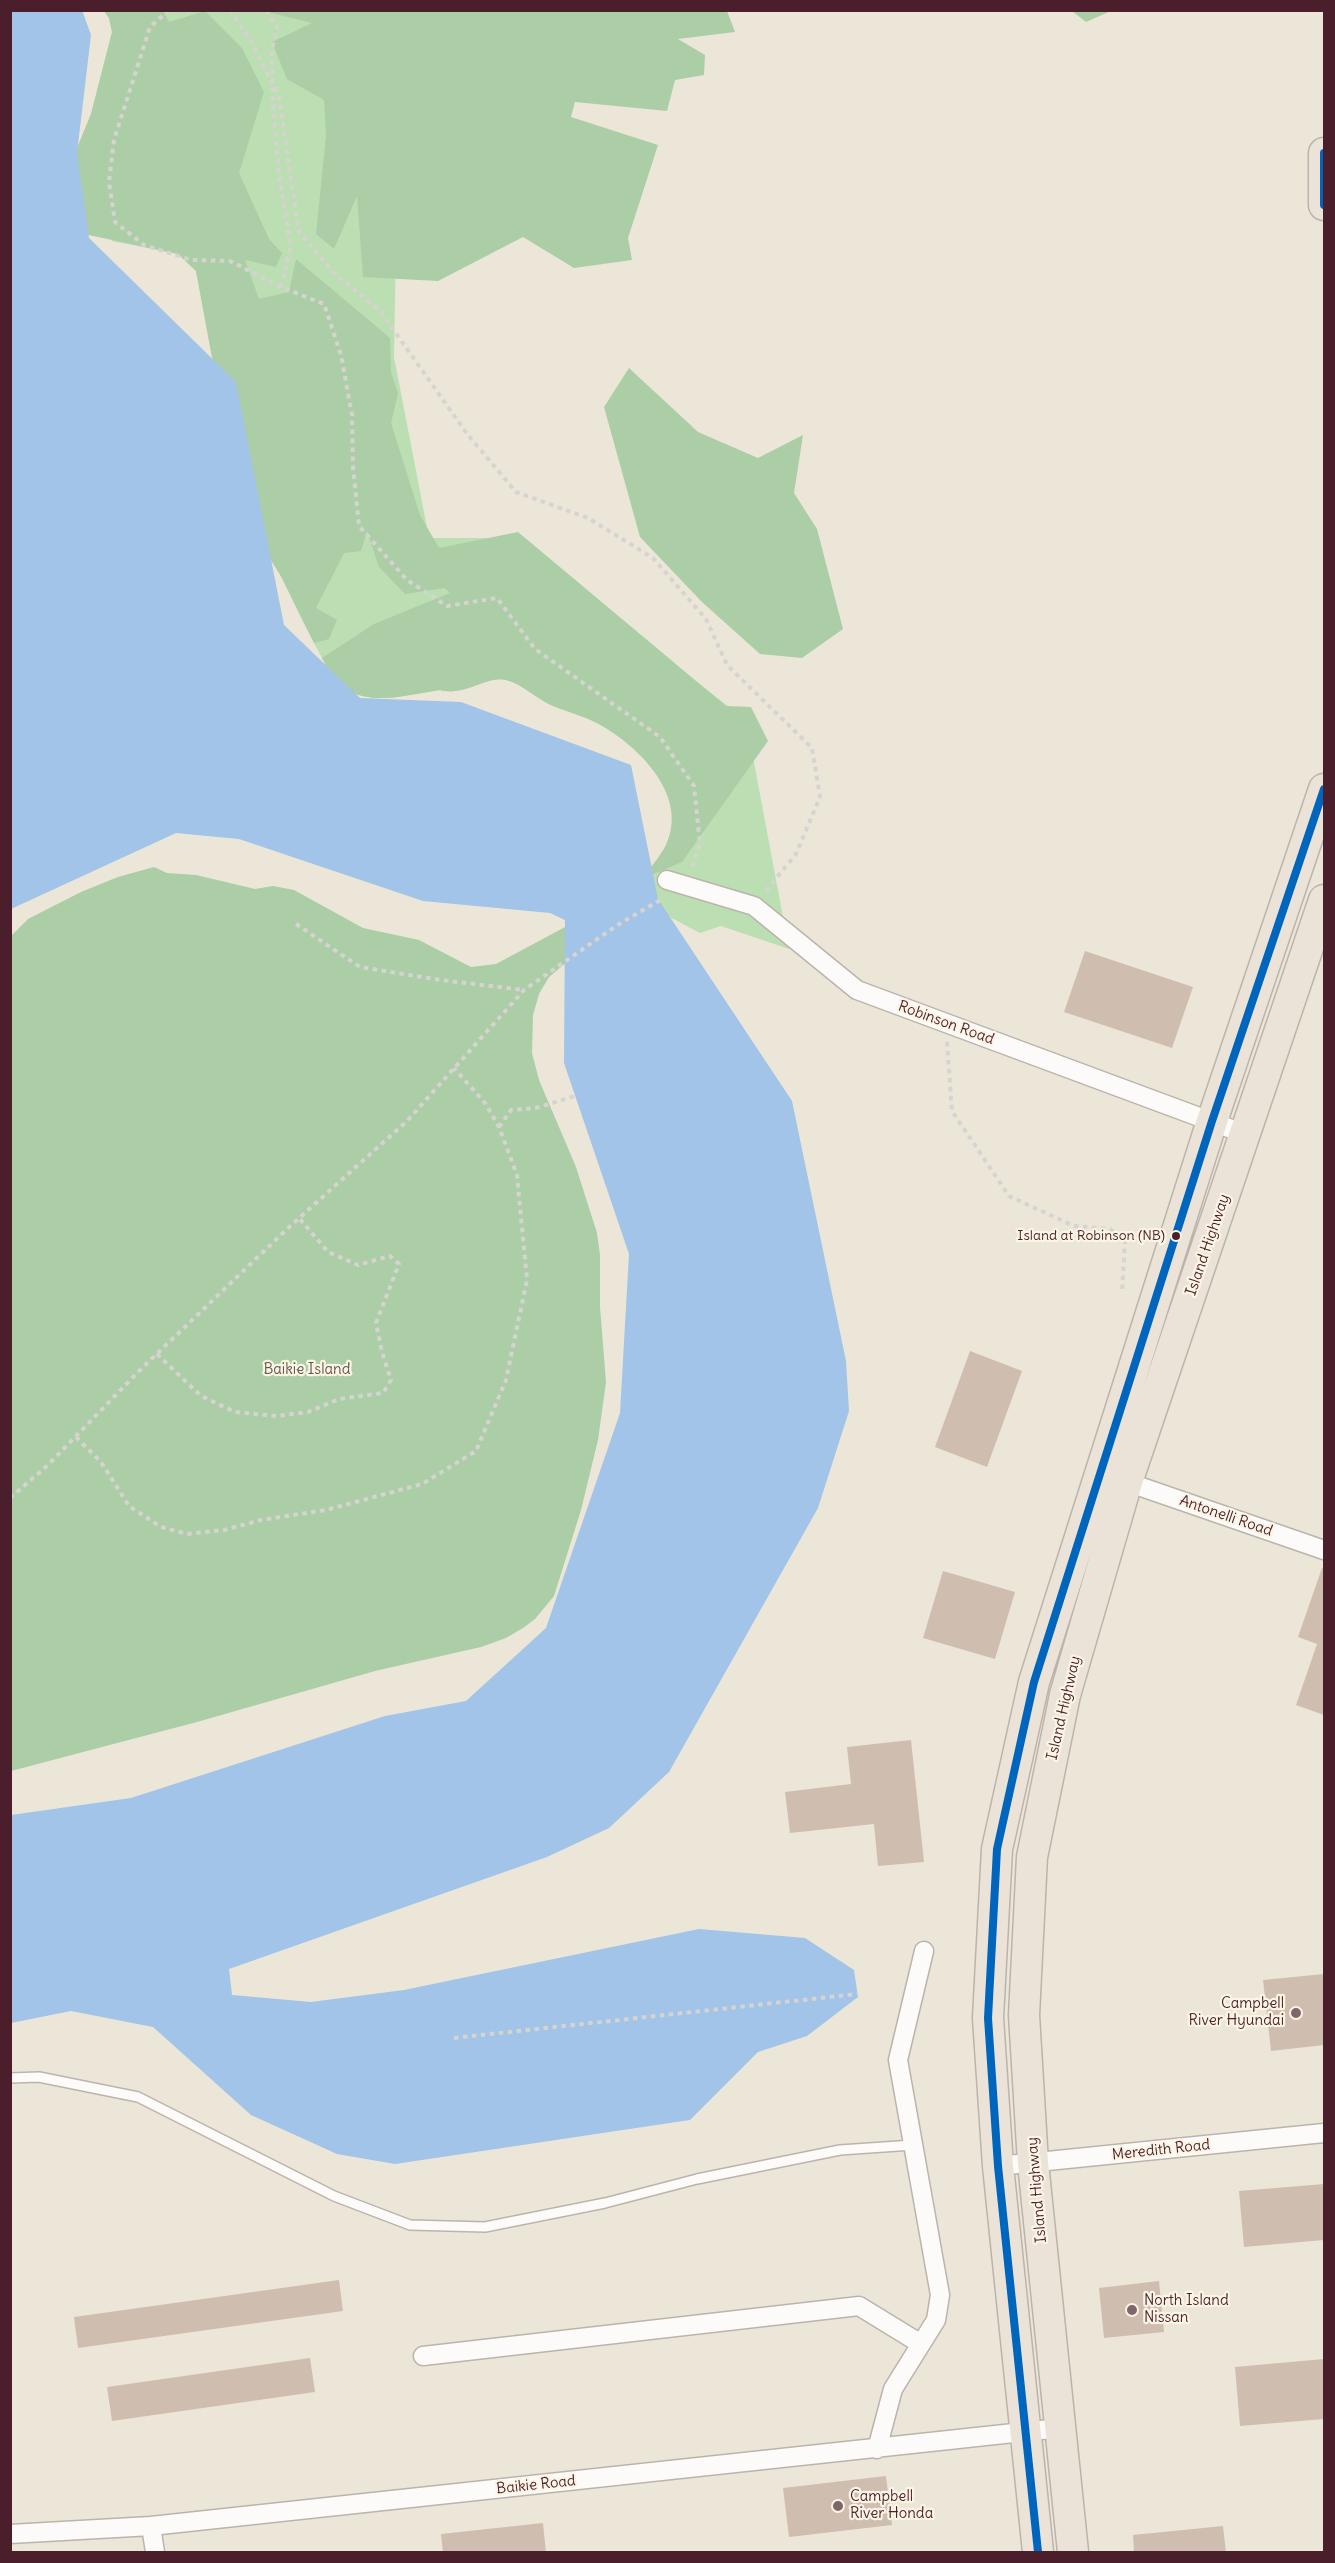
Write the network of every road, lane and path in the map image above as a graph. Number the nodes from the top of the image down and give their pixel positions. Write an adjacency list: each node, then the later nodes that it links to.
1 (169, 10): 6 (path)
2 (230, 10): 12 (path)
3 (266, 10): 6 (path)
4 (1324, 160): 5 (main road)
5 (1324, 206)
6 (281, 287): 10 (path)
7 (1324, 789): 8 (main road, Island Highway)
8 (1318, 829): 18 (main road, Island Highway)
9 (667, 880): 10 (street, Robinson Road)
10 (685, 885): 12 (street, Robinson Road); 14 (path)
11 (1324, 900): 20 (main road, Island Highway)
12 (754, 906): 15 (street, Robinson Road)
13 (296, 924): 14 (path)
14 (524, 990): 16 (path)
15 (945, 1023): 18 (street, Robinson Road); 22 (path)
16 (454, 1068): 19 (path); 21 (path)
17 (575, 1096): 19 (path)
18 (1212, 1121): 20 (street, Robinson Road); 35 (main road, Island Highway)
19 (499, 1127): 24 (path)
20 (1245, 1134): 25 (main road, Island Highway)
21 (299, 1218): 23 (path); 23 (path)
22 (1122, 1293)
23 (157, 1354): 24 (path)
24 (76, 1437): 26 (path)
25 (1127, 1482): 27 (street, Antonelli Road); 34 (main road, Island Highway)
26 (10, 1498)
27 (1324, 1550)
28 (924, 1951): 33 (street)
29 (857, 1994): 30 (path)
30 (454, 2038)
31 (10, 2078): 33 (lane)
32 (1324, 2133): 34 (street, Meredith Road)
33 (913, 2145): 36 (street)
34 (1033, 2163): 35 (street, Meredith Road); 38 (main road, Island Highway)
35 (998, 2166): 39 (main road, Island Highway)
36 (921, 2344): 37 (street); 40 (street)
37 (423, 2356)
38 (1060, 2428): 39 (street, Baikie Road); 45 (main road, Island Highway)
39 (1024, 2432): 40 (street, Baikie Road); 44 (main road, Island Highway)
40 (876, 2449): 41 (street, Baikie Road)
41 (151, 2526): 42 (street, Baikie Road); 43 (street)
42 (10, 2534)
43 (155, 2553)
44 (1038, 2553)
45 (1072, 2553)

